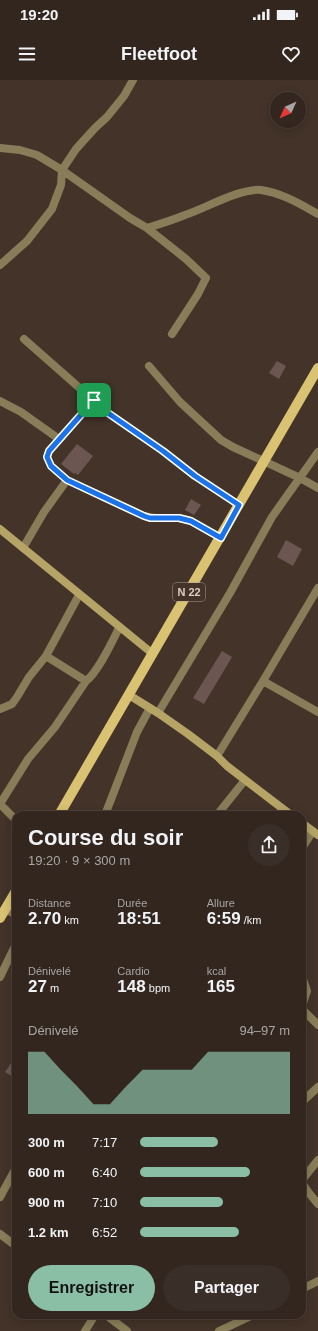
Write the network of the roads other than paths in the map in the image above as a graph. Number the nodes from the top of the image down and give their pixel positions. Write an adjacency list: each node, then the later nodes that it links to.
1 (133, 80): 3 (street)
2 (0, 148): 3 (street)
3 (62, 170): 5 (street); 6 (street)
4 (318, 214): 5 (street)
5 (147, 228): 7 (street)
6 (0, 265)
7 (172, 334)
8 (24, 339): 11 (street)
9 (149, 366): 15 (street)
10 (318, 368): 15 (main road, N 22)
11 (94, 400): 13 (street); 19 (street)
12 (0, 401): 13 (street)
13 (59, 439): 17 (street)
14 (318, 452): 16 (street)
15 (263, 462): 16 (street); 19 (main road, N 22)
16 (300, 478): 18 (street); 34 (street)
17 (67, 480): 21 (street); 22 (street)
18 (318, 488)
19 (239, 505): 21 (main road, N 22)
20 (0, 529): 22 (street)
21 (221, 538): 26 (main road, N 22)
22 (23, 548): 24 (street)
23 (318, 588): 29 (street)
24 (79, 595): 25 (street); 27 (street)
25 (120, 628): 26 (street); 28 (street)
26 (153, 654): 30 (main road, N 22)
27 (46, 656): 28 (street); 32 (street)
28 (86, 681): 37 (street)
29 (263, 681): 33 (street); 35 (street)
30 (129, 695): 31 (street); 38 (main road, N 22)
31 (150, 708): 34 (street); 39 (street)
32 (0, 709)
33 (318, 712)
34 (158, 713): 35 (street)
35 (216, 756): 36 (street)
36 (245, 780): 40 (street); 41 (street)
37 (0, 804): 42 (street)
38 (61, 811)
39 (107, 811)
40 (220, 811)
41 (286, 811)
42 (12, 816)
43 (306, 826): 44 (street)
44 (316, 833): 45 (street)
45 (306, 844)
46 (12, 898): 47 (main road)
47 (6, 909): 48 (street); 49 (main road)
48 (12, 913)
49 (0, 918)
50 (12, 952): 51 (street)
51 (0, 976)
52 (306, 1012): 53 (street)
53 (318, 1025)
54 (318, 1087): 55 (street)
55 (306, 1098)
56 (318, 1160): 58 (street)
57 (12, 1175): 60 (street)
58 (306, 1176)
59 (306, 1189): 61 (street)
60 (0, 1197)
61 (318, 1204)
62 (0, 1234): 63 (street)
63 (12, 1243)
64 (318, 1281): 65 (street)
65 (306, 1287)
66 (92, 1319): 69 (street)
67 (111, 1319): 70 (street)
68 (244, 1319): 71 (street)
69 (85, 1331)
70 (127, 1331)
71 (219, 1331)

